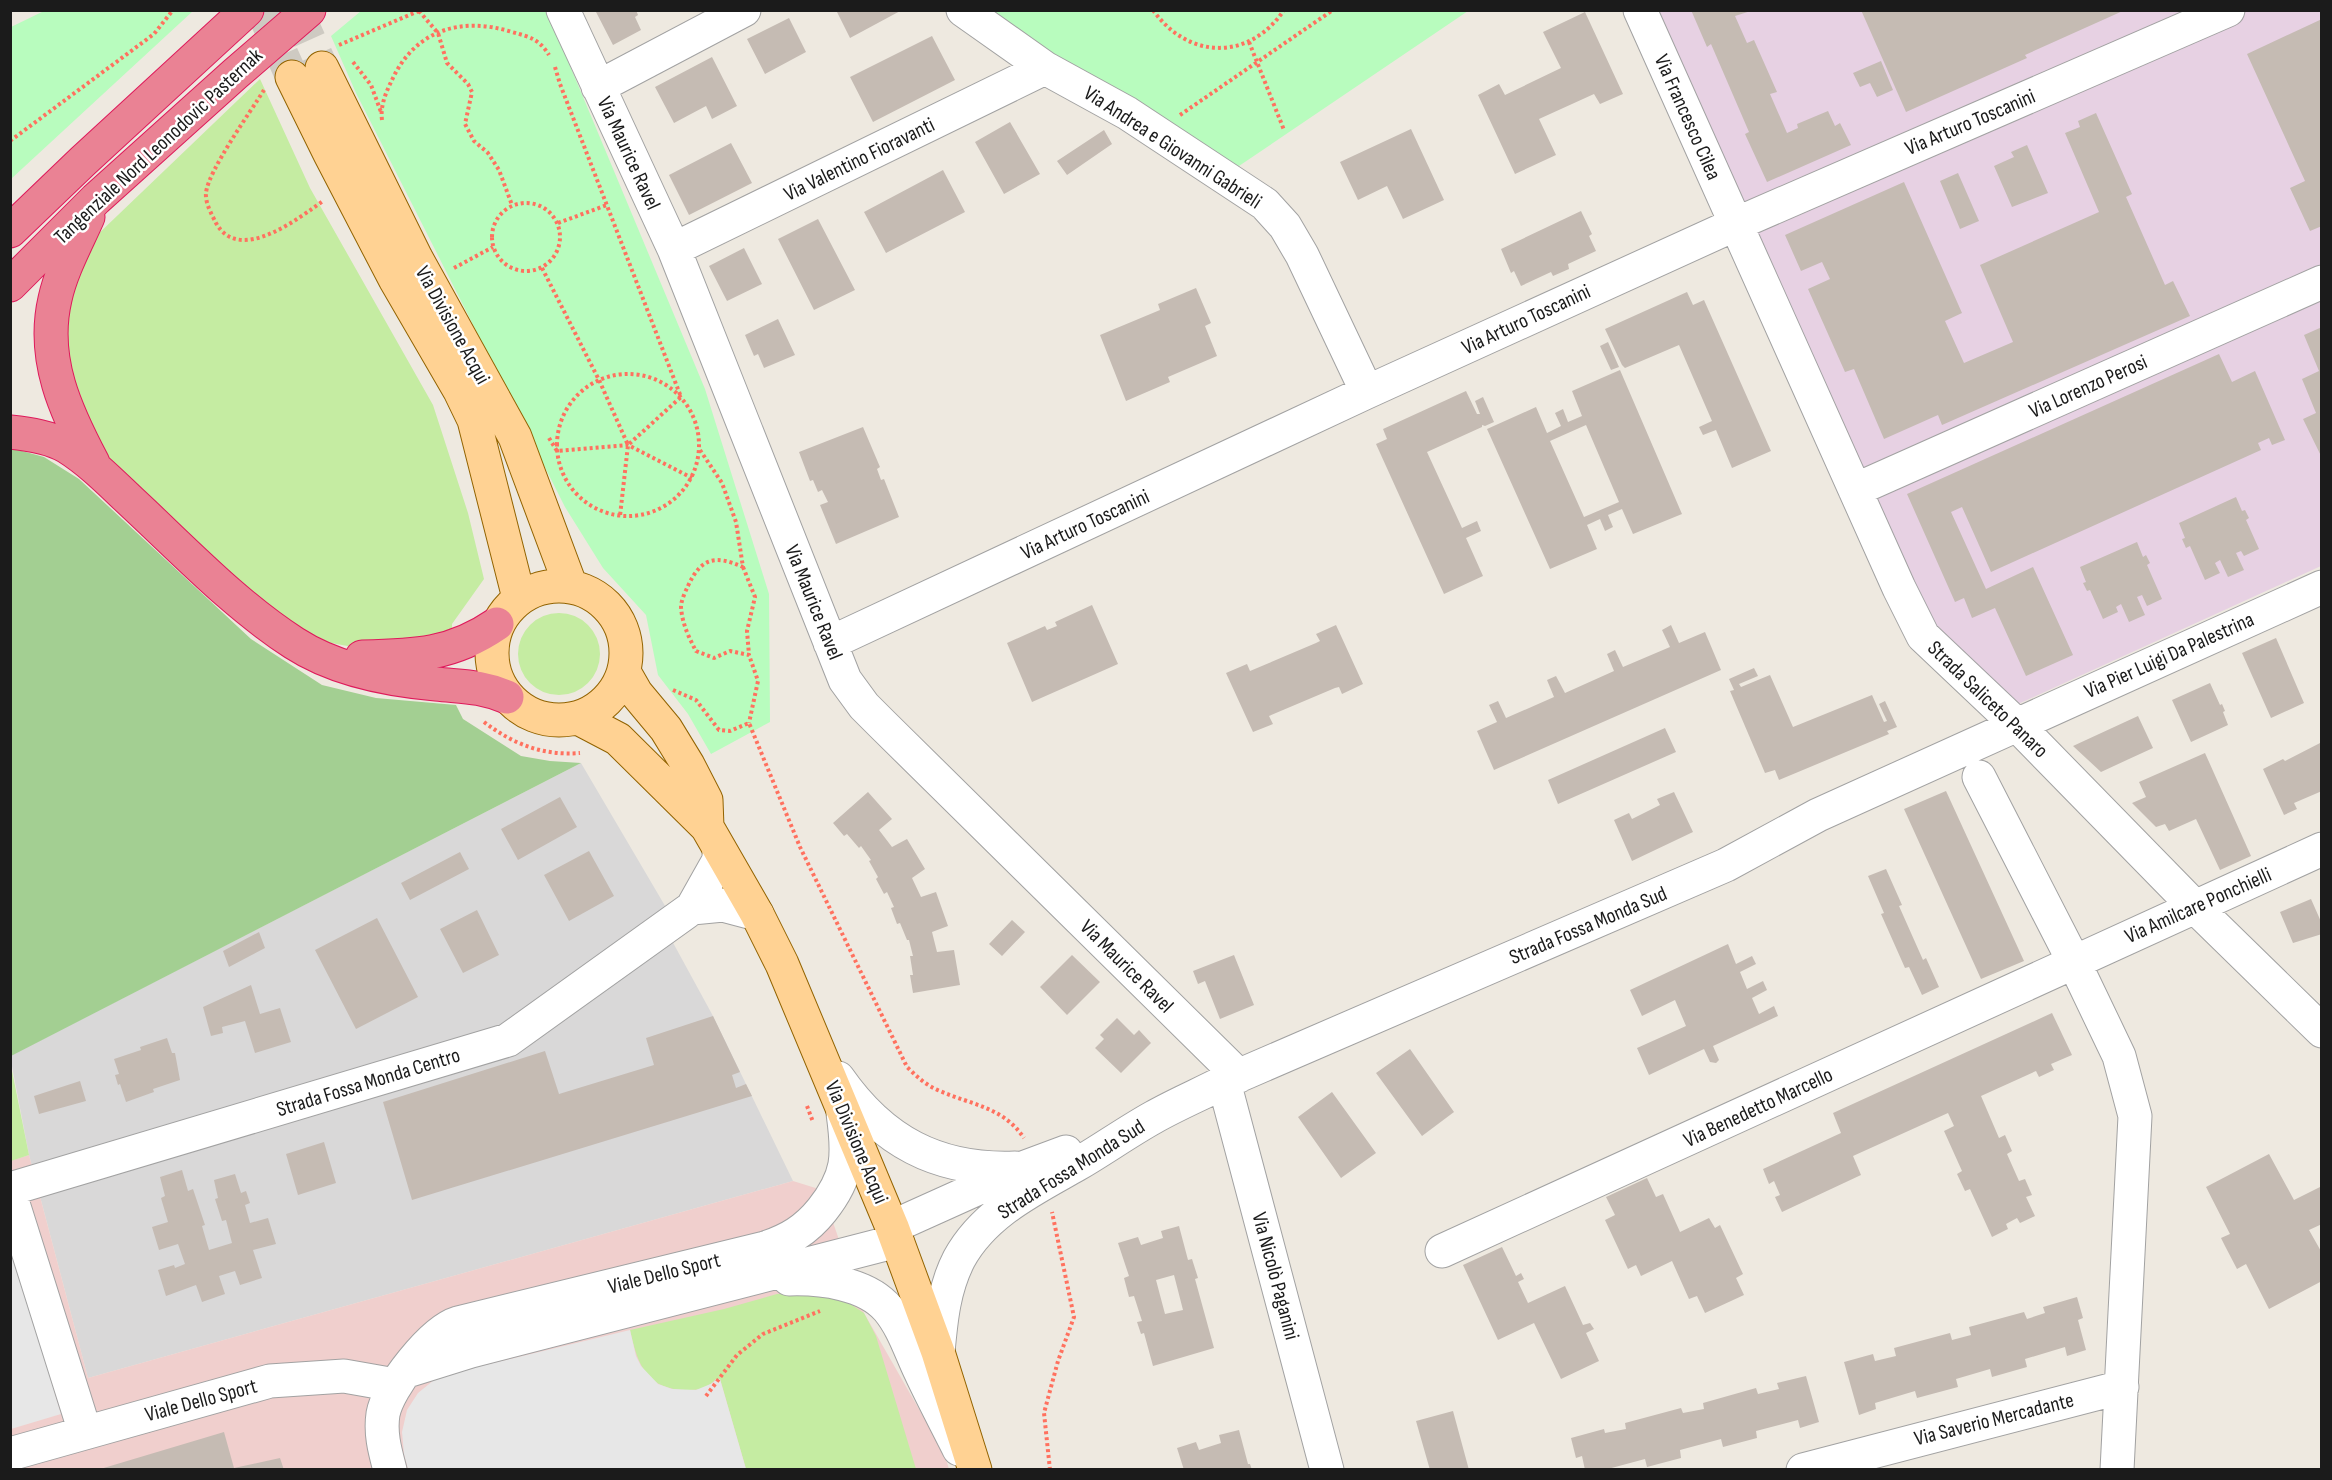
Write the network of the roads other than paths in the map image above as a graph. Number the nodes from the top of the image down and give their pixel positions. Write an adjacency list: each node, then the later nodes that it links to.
1 (247, 10): 12 (highway, Tangenziale Nord Leonodovic Pasternak)
2 (309, 10): 10 (highway, Tangenziale Nord Leonodovic Pasternak)
3 (563, 10): 9 (street, Via Maurice Ravel)
4 (744, 10): 9 (street)
5 (963, 10): 8 (street, Via Andrea e Giovanni Gabrieli)
6 (1640, 10): 11 (street, Via Francesco Cilea)
7 (2228, 10): 11 (street, Via Arturo Toscanini)
8 (1045, 68): 13 (street, Via Valentino Fioravanti); 16 (street, Via Andrea e Giovanni Gabrieli)
9 (598, 87): 13 (street, Via Maurice Ravel)
10 (96, 199): 15 (highway, Tangenziale Nord Leonodovic Pasternak); 18 (highway)
11 (1736, 224): 16 (street, Via Arturo Toscanini); 19 (street, Strada Saliceto Panaro)
12 (10, 231)
13 (674, 249): 24 (street, Via Maurice Ravel)
14 (2322, 282): 19 (street, Via Lorenzo Perosi)
15 (10, 285)
16 (1367, 392): 24 (street, Via Arturo Toscanini)
17 (10, 432): 18 (highway)
18 (97, 470): 25 (highway)
19 (1855, 490): 29 (street, Strada Saliceto Panaro)
20 (2322, 586): 29 (street, Via Pier Luigi Da Palestrina)
21 (571, 587): 22 (main road); 22 (main road, Via Divisione Acqui); 26 (main road)
22 (519, 598): 23 (main road)
23 (497, 624): 25 (highway); 27 (main road)
24 (830, 643): 39 (street, Via Maurice Ravel)
25 (321, 658): 27 (highway)
26 (624, 672): 28 (main road); 31 (main road, Via Divisione Acqui)
27 (507, 697): 28 (main road)
28 (578, 718): 31 (main road, Via Divisione Acqui)
29 (2016, 724): 33 (street, Strada Saliceto Panaro); 39 (street, Strada Fossa Monda Sud)
30 (1979, 777): 36 (street)
31 (713, 839): 34 (street, Strada Fossa Monda Centro); 35 (main road, Via Divisione Acqui)
32 (2322, 849): 33 (street, Via Amilcare Ponchielli)
33 (2194, 906): 36 (street, Via Amilcare Ponchielli); 37 (street, Strada Saliceto Panaro)
34 (692, 908): 35 (street); 42 (street, Strada Fossa Monda Centro)
35 (757, 914): 38 (main road, Via Divisione Acqui)
36 (2074, 962): 44 (street, Via Benedetto Marcello); 48 (street)
37 (2322, 1031)
38 (819, 1052): 40 (main road, Via Divisione Acqui); 41 (street)
39 (1232, 1079): 41 (street, Strada Fossa Monda Sud); 55 (street, Via Nicolò Paganini)
40 (843, 1107): 43 (main road, Via Divisione Acqui); 47 (street, Viale Dello Sport)
41 (1035, 1171): 43 (street, Strada Fossa Monda Sud); 46 (street, Strada Fossa Monda Sud)
42 (10, 1191): 49 (street, Strada Fossa Monda Centro)
43 (894, 1234): 45 (street, Viale Dello Sport); 46 (main road, Via Divisione Acqui)
44 (1442, 1251)
45 (746, 1281): 47 (street, Viale Dello Sport); 53 (street, Viale Dello Sport)
46 (938, 1352): 54 (main road, Via Divisione Acqui)
47 (401, 1378): 49 (street, Viale Dello Sport); 52 (street, Viale Dello Sport)
48 (2122, 1386): 51 (street, Via Saverio Mercadante); 57 (street)
49 (85, 1432): 50 (street, Viale Dello Sport)
50 (10, 1454)
51 (1869, 1461): 56 (street, Via Saverio Mercadante)
52 (390, 1470)
53 (970, 1470)
54 (975, 1470)
55 (1327, 1470)
56 (1803, 1470)
57 (2117, 1470)

